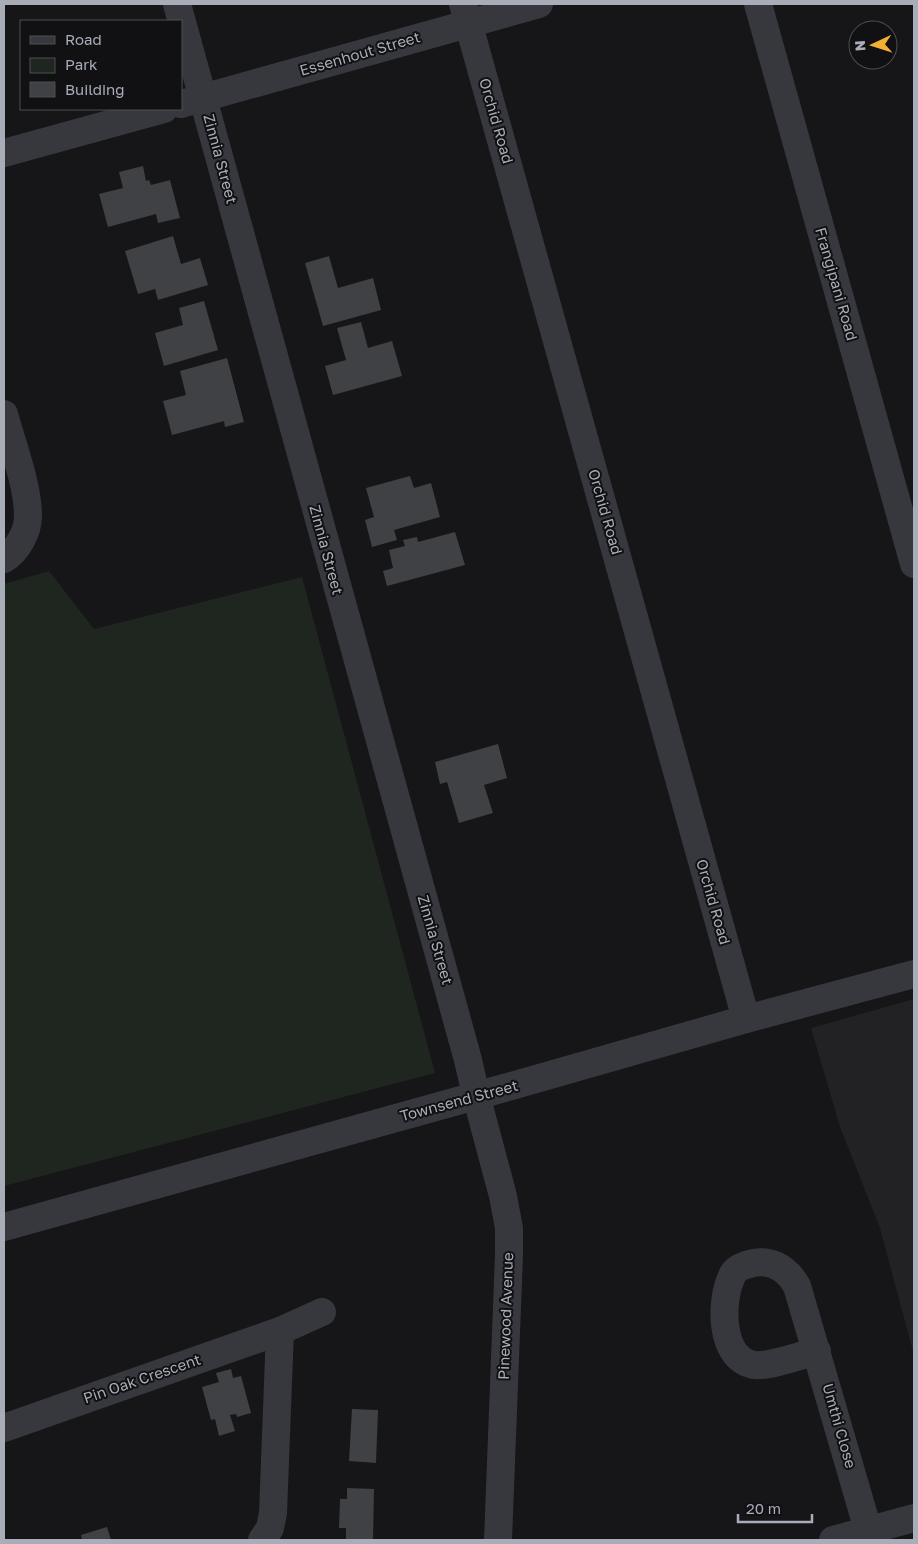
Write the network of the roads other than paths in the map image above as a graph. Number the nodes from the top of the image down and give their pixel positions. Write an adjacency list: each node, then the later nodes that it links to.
1 (177, 4): 5 (street, Zinnia Street)
2 (539, 4): 4 (street, Essenhout Street)
3 (758, 4): 12 (street, Frangipani Road)
4 (466, 13): 7 (street, Essenhout Street); 14 (street, Orchid Road)
5 (179, 20)
6 (182, 36): 7 (street, Zinnia Street)
7 (192, 101): 15 (street, Zinnia Street)
8 (160, 110): 9 (street)
9 (4, 154)
10 (4, 414): 11 (street)
11 (4, 559)
12 (914, 564)
13 (914, 974): 14 (street, Townsend Street)
14 (746, 1019): 15 (street, Townsend Street)
15 (476, 1095): 16 (street, Townsend Street); 24 (street, Pinewood Avenue)
16 (4, 1227)
17 (322, 1312): 18 (street, Pin Oak Crescent)
18 (280, 1331): 20 (street, Pin Oak Crescent); 23 (street)
19 (817, 1351): 22 (street, Umthi Close)
20 (4, 1428)
21 (914, 1518): 22 (street)
22 (870, 1535): 25 (street)
23 (262, 1540)
24 (498, 1540)
25 (833, 1540)

